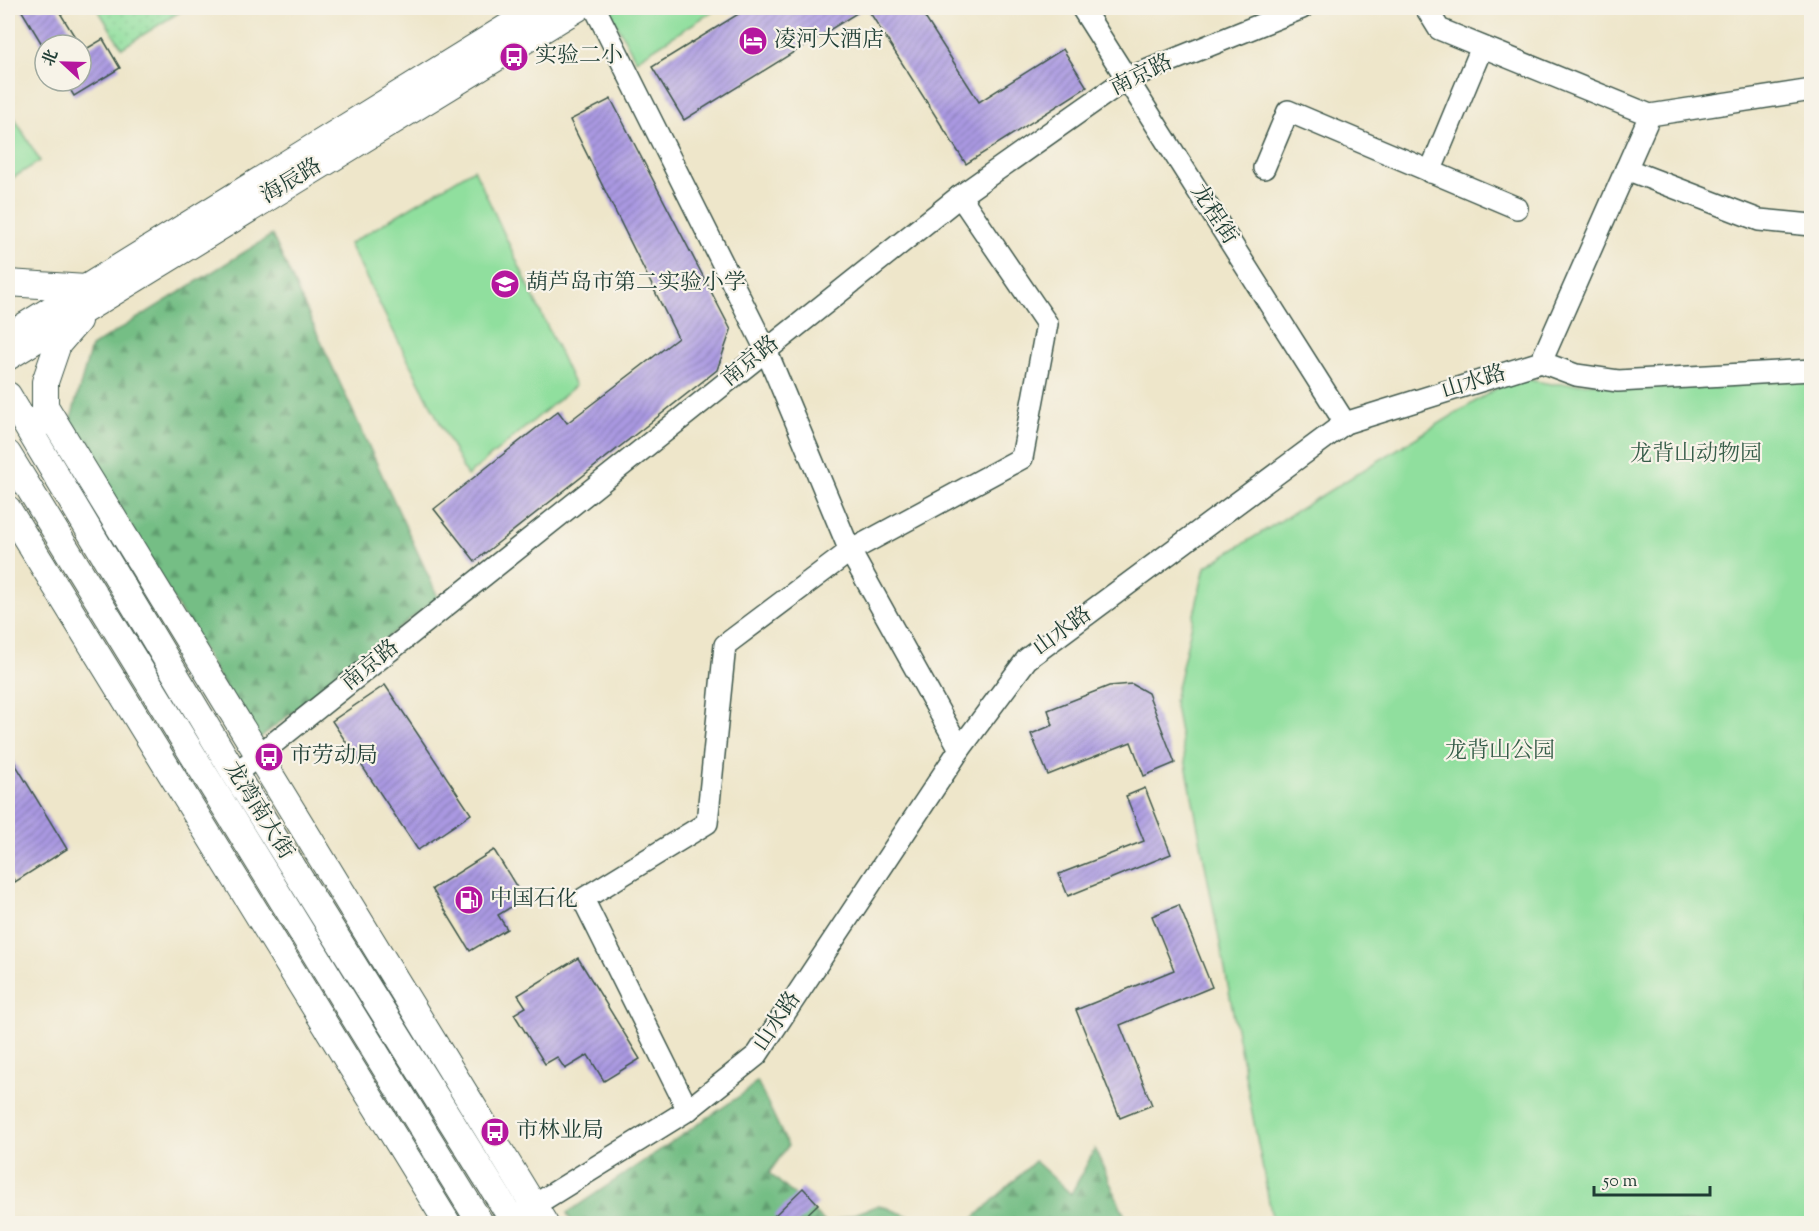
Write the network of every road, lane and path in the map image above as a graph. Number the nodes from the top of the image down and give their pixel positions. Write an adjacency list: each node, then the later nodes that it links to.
1 (538, 8): 18 (main road, 海辰路)
2 (578, 8): 18 (main road, 海辰路)
3 (595, 8): 20 (street)
4 (1082, 8): 8 (street, 龙程街)
5 (1302, 8): 8 (street, 南京路)
6 (1426, 8): 7 (street)
7 (1482, 47): 10 (street); 13 (street)
8 (1126, 79): 14 (street, 南京路); 26 (street, 龙程街)
9 (1812, 90): 10 (street)
10 (1650, 115): 12 (street)
11 (1264, 168): 13 (street)
12 (1626, 169): 16 (street); 22 (street)
13 (1430, 172): 15 (street)
14 (960, 196): 20 (street, 南京路); 31 (street)
15 (1517, 208)
16 (1812, 225)
17 (8, 283): 18 (main road)
18 (88, 297): 19 (main road, 海辰路); 21 (main road, 海辰路); 25 (main road)
19 (8, 336)
20 (766, 350): 31 (street); 35 (street, 南京路)
21 (8, 357)
22 (1541, 362): 23 (street); 26 (street, 山水路)
23 (1812, 370)
24 (8, 395): 29 (main road, 龙湾南大街)
25 (45, 406): 29 (main road); 35 (main road)
26 (1345, 423): 34 (street, 山水路)
27 (8, 454): 28 (main road, 龙湾南大街)
28 (15, 475): 32 (main road, 龙湾南大街)
29 (64, 489): 36 (main road, 龙湾南大街)
30 (8, 509): 33 (main road)
31 (850, 551): 34 (street); 41 (street)
32 (102, 608): 33 (main road); 39 (main road, 龙湾南大街)
33 (78, 624): 40 (main road)
34 (960, 748): 41 (street, 山水路)
35 (259, 756): 36 (street, 南京路); 37 (main road)
36 (235, 774): 38 (main road, 龙湾南大街)
37 (302, 827): 38 (main road); 42 (main road)
38 (277, 841): 43 (main road, 龙湾南大街)
39 (338, 991): 40 (main road); 45 (main road, 龙湾南大街)
40 (313, 1006): 44 (main road)
41 (688, 1110): 42 (street, 山水路)
42 (540, 1215): 43 (street, 山水路)
43 (510, 1222)
44 (448, 1224)
45 (481, 1224)

